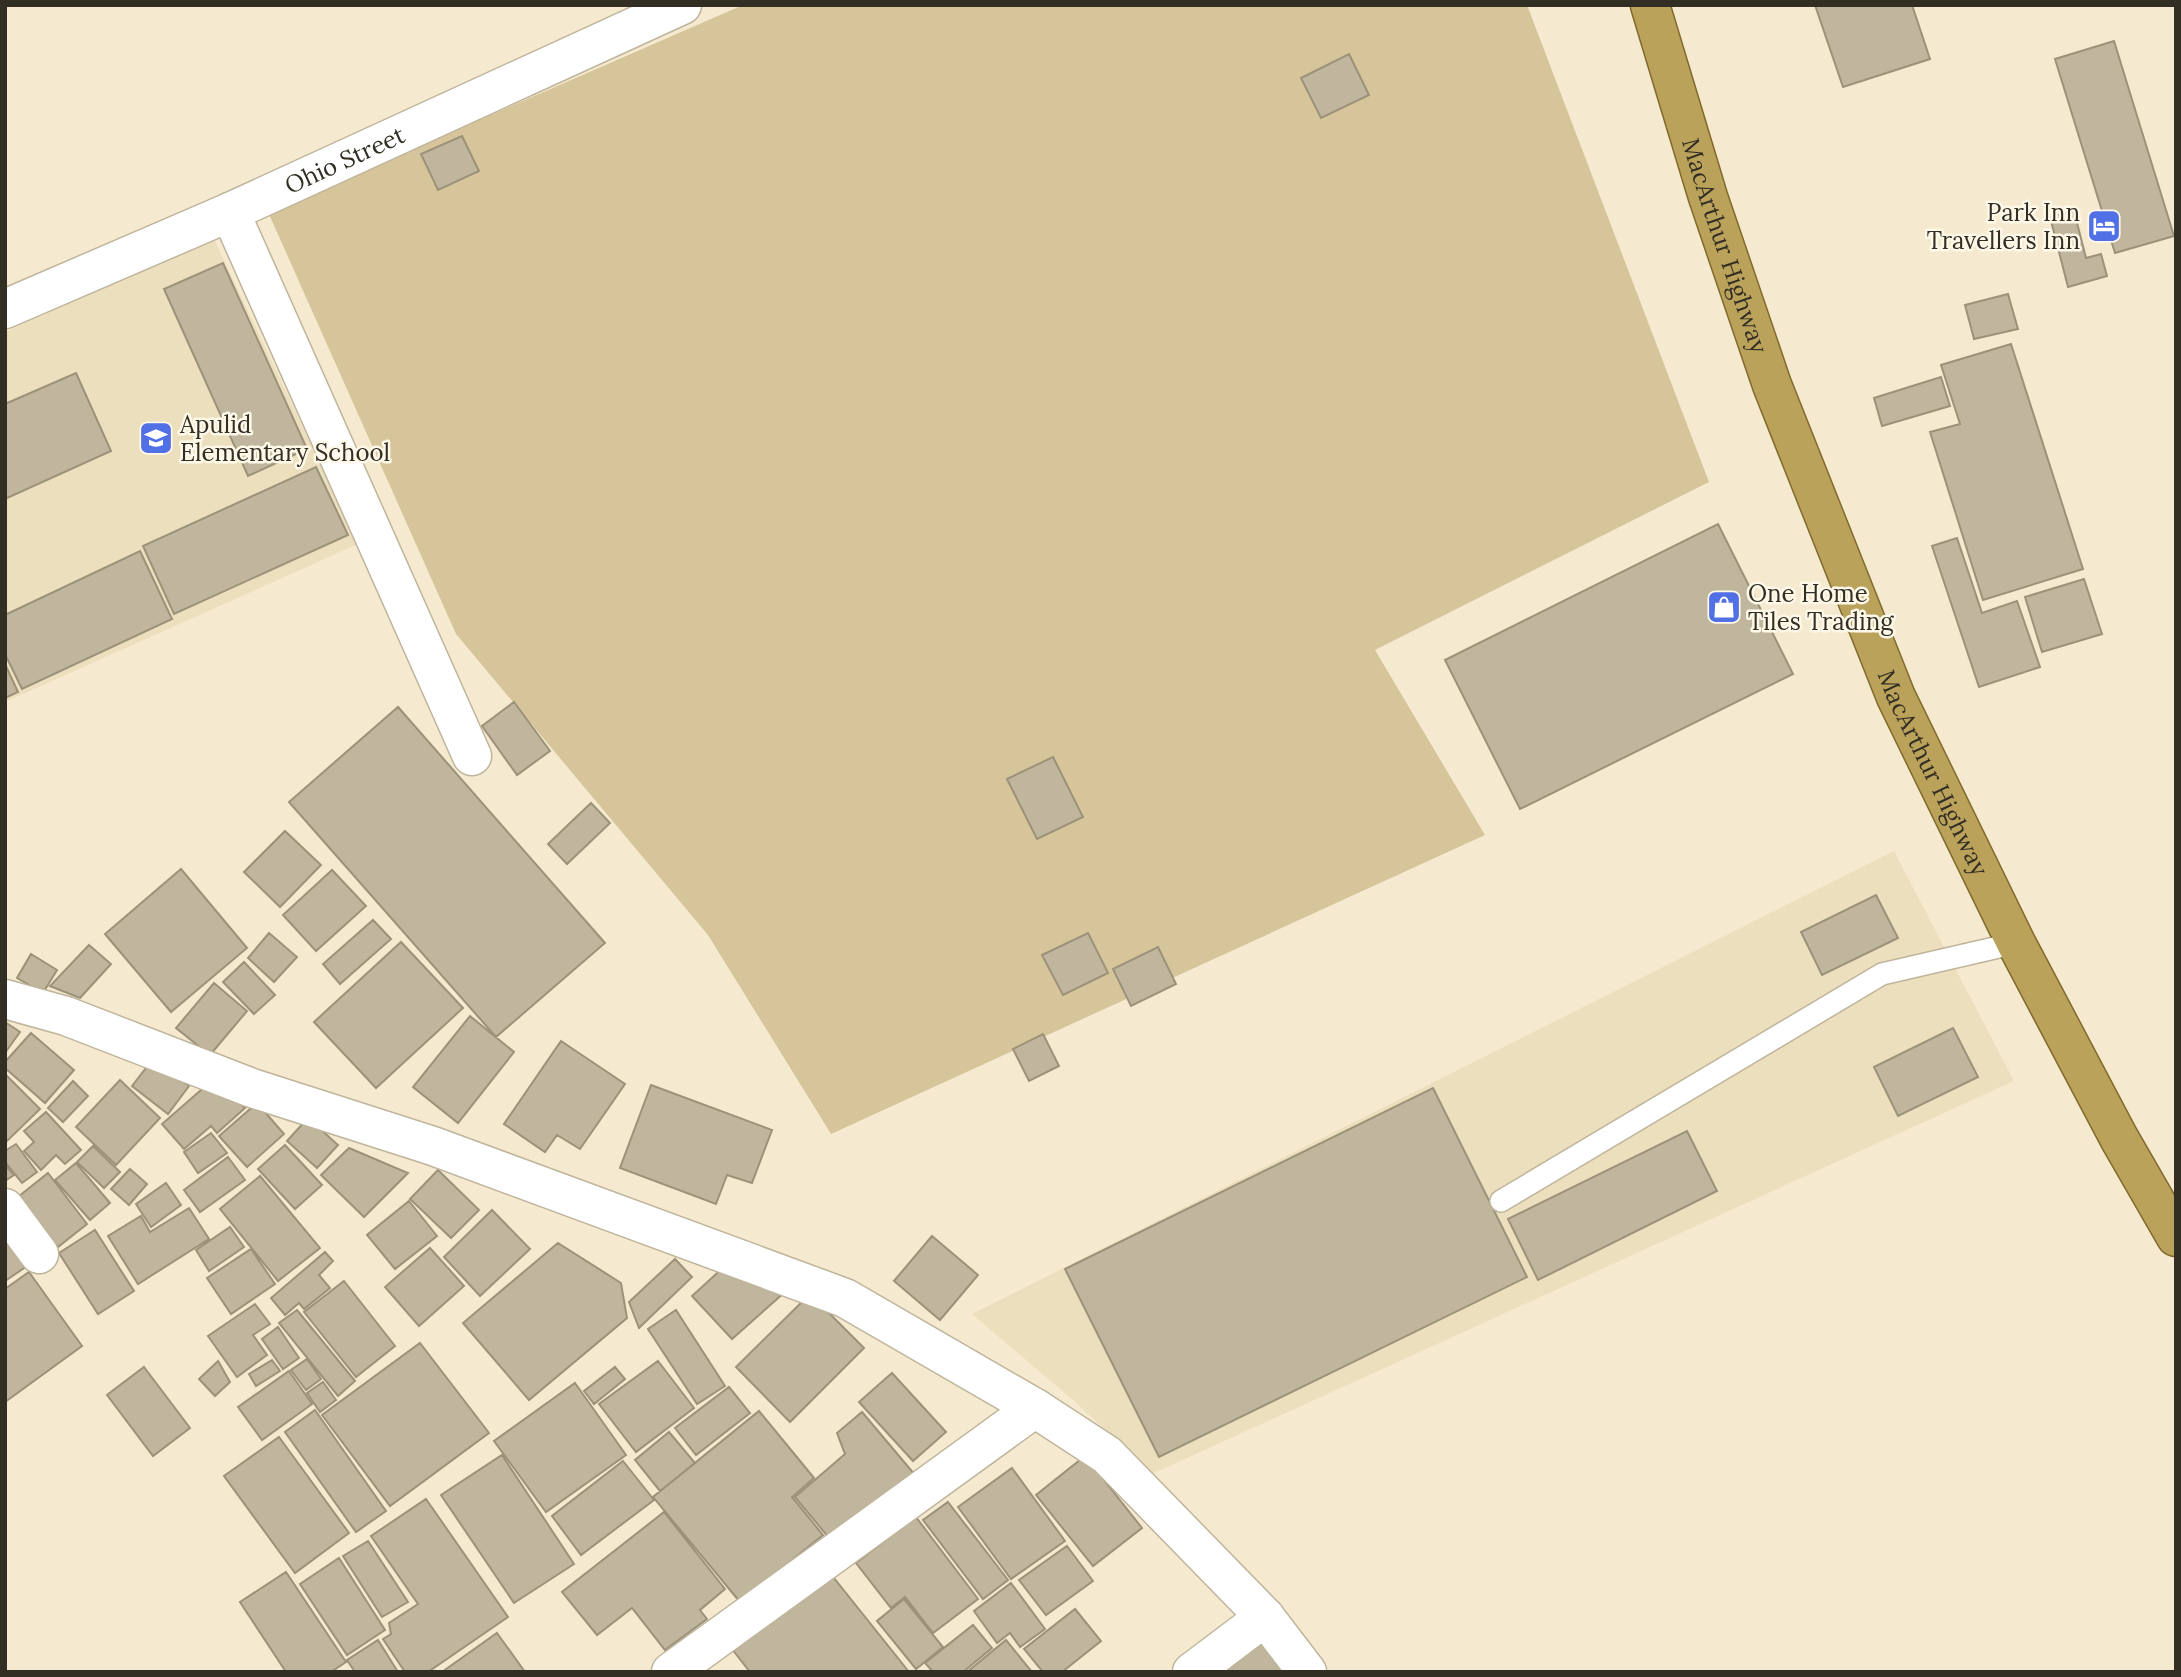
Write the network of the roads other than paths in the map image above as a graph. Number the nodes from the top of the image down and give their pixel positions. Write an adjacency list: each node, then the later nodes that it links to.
1 (682, 5): 3 (street, Ohio Street)
2 (1650, 5): 6 (highway, MacArthur Highway)
3 (230, 212): 4 (street, Ohio Street); 5 (street)
4 (5, 309)
5 (472, 756)
6 (2016, 943): 8 (lane); 10 (highway, MacArthur Highway)
7 (5, 999): 12 (street)
8 (1501, 1201)
9 (5, 1208): 11 (street)
10 (2176, 1237)
11 (39, 1254)
12 (1035, 1408): 13 (street); 14 (street)
13 (1265, 1617): 15 (street); 16 (street)
14 (671, 1672)
15 (1192, 1672)
16 (1307, 1672)

